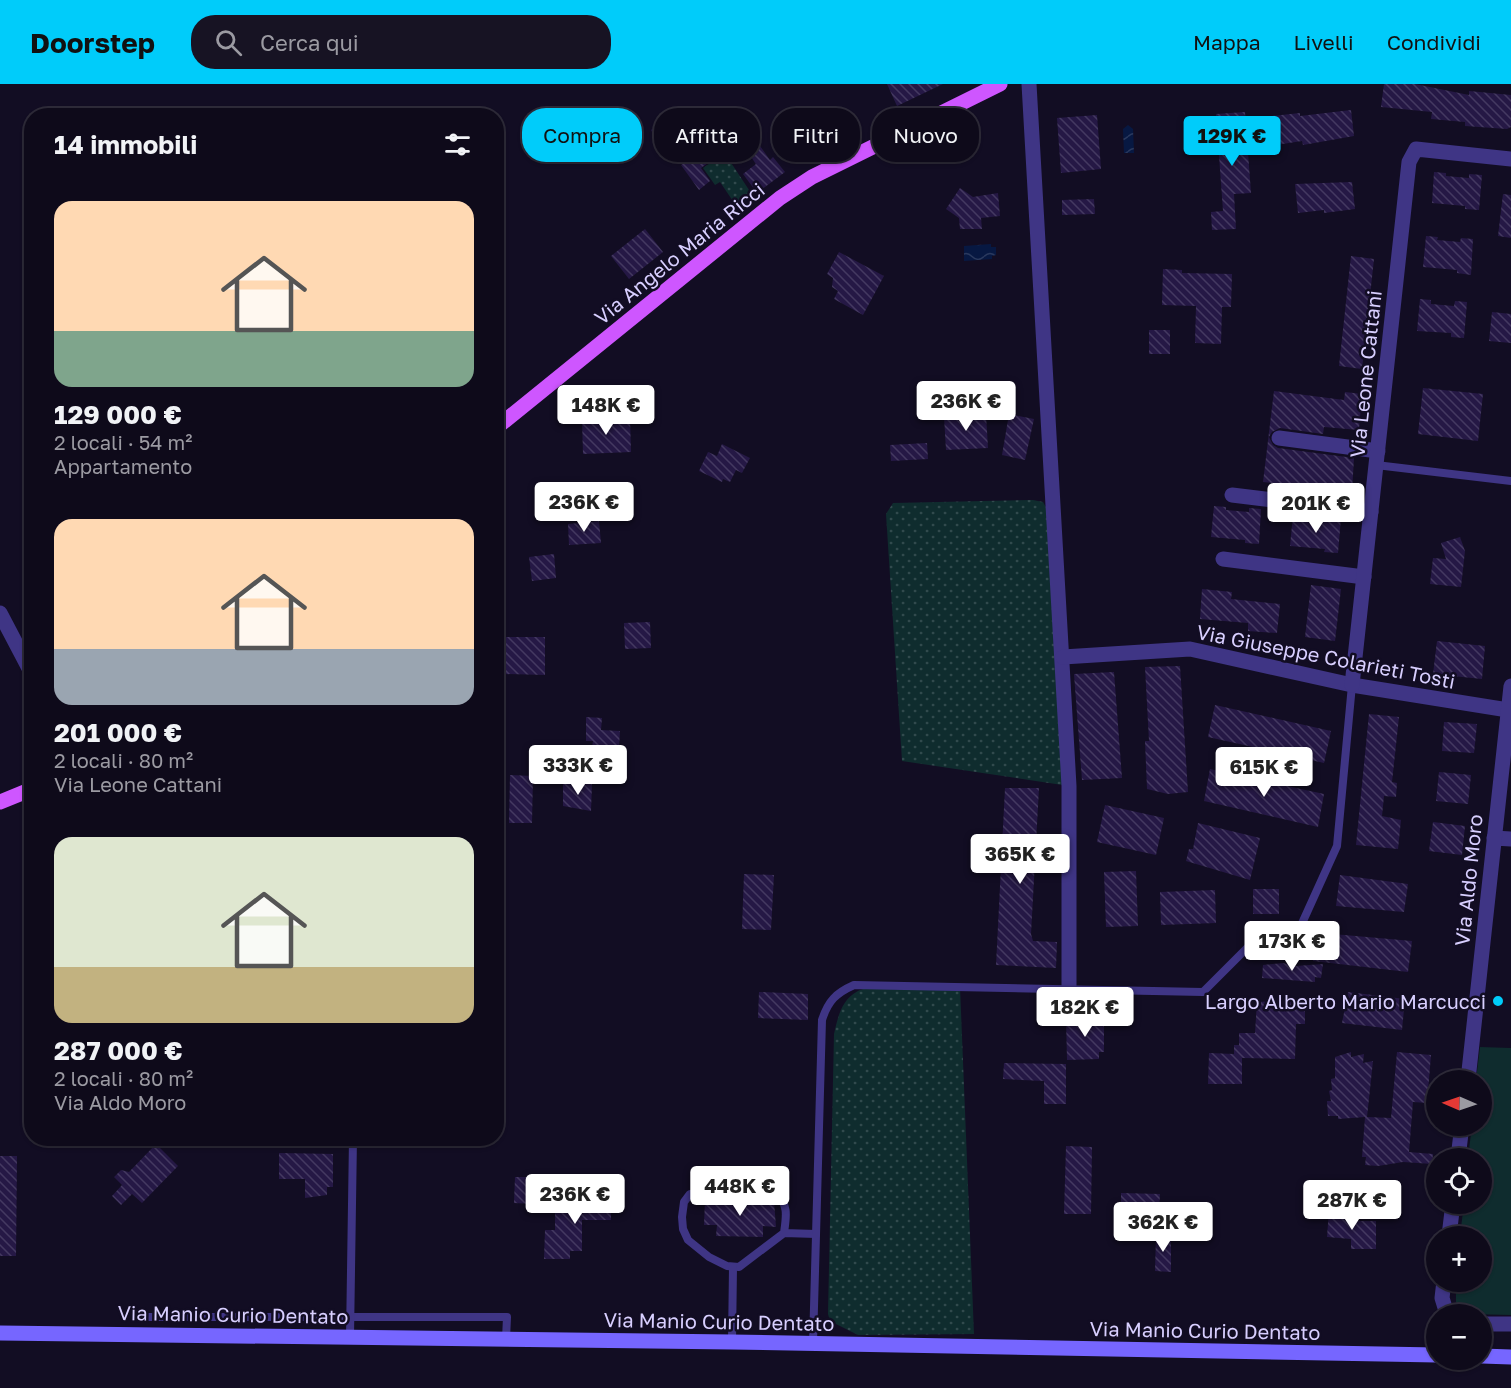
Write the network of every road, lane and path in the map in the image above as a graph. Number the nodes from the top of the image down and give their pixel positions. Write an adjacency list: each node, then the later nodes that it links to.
1 (1000, 84): 4 (main road, Via Angelo Maria Ricci)
2 (1029, 84): 13 (street)
3 (1511, 159): 6 (street, Via Leone Cattani)
4 (504, 422)
5 (1279, 438): 6 (street)
6 (1377, 458): 7 (lane); 9 (street, Via Leone Cattani)
7 (1511, 481)
8 (1232, 495): 9 (street)
9 (1371, 512): 11 (street, Via Leone Cattani)
10 (1223, 559): 11 (street)
11 (1364, 577): 15 (street, Via Leone Cattani)
12 (0, 613): 14 (street)
13 (1063, 657): 15 (street, Via Giuseppe Colarieti Tosti); 22 (street)
14 (24, 659)
15 (1352, 685): 17 (street, Via Giuseppe Colarieti Tosti); 22 (lane, Via Leone Cattani)
16 (1511, 686): 17 (street, Via Aldo Moro)
17 (1508, 710): 20 (street, Via Aldo Moro)
18 (24, 792): 19 (main road)
19 (0, 802)
20 (1494, 838): 21 (street); 23 (street, Via Aldo Moro)
21 (1511, 839)
22 (1069, 990): 26 (lane)
23 (1469, 1070)
24 (353, 1146): 29 (lane)
25 (784, 1233): 26 (lane); 27 (lane); 27 (lane)
26 (816, 1234): 36 (lane)
27 (733, 1267): 35 (lane)
28 (136, 1317): 29 (lane)
29 (350, 1317): 33 (lane); 34 (lane)
30 (1492, 1323): 31 (street)
31 (1511, 1324)
32 (0, 1333): 33 (main road, Via Manio Curio Dentato)
33 (350, 1336): 34 (main road, Via Manio Curio Dentato)
34 (506, 1339): 35 (main road, Via Manio Curio Dentato)
35 (732, 1342): 36 (main road, Via Manio Curio Dentato)
36 (813, 1343): 37 (main road, Via Manio Curio Dentato)
37 (1426, 1355)
38 (1492, 1356): 39 (main road)
39 (1511, 1357)

